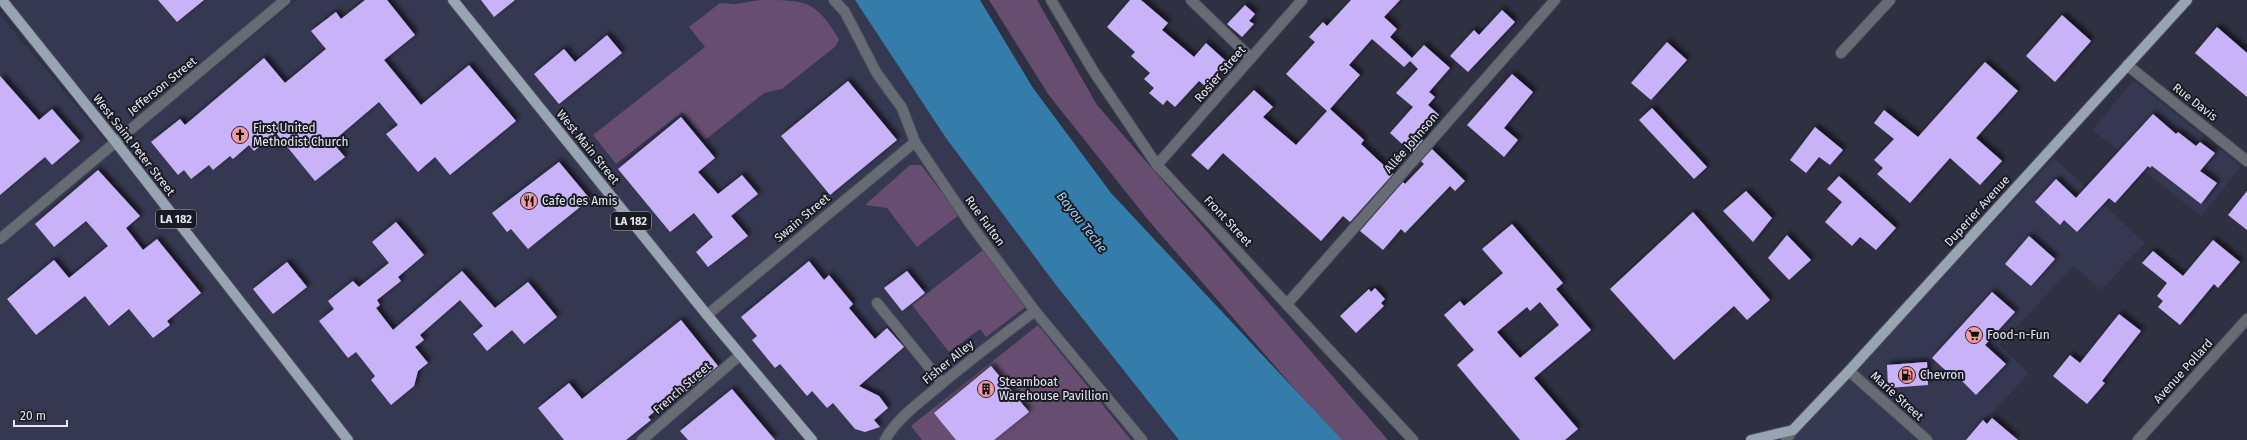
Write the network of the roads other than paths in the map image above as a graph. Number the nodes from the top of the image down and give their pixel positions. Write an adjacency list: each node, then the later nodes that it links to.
1 (2, 0): 14 (main road, West Saint Peter Street / LA 182)
2 (285, 0): 14 (street, Jefferson Street)
3 (452, 0): 22 (main road, West Main Street / LA 182)
4 (834, 0): 15 (street, Rue Fulton)
5 (1051, 0): 17 (street, Front Street)
6 (1191, 0): 12 (street)
7 (1302, 0): 12 (street, Rosier Street)
8 (1555, 0): 20 (street, Allée Johnson)
9 (1890, 0): 11 (street)
10 (2187, 0): 13 (main road, Duperier Avenue)
11 (1841, 53)
12 (1251, 58): 17 (street, Rosier Street)
13 (2127, 65): 16 (street, Rue Davis); 25 (main road, Duperier Avenue)
14 (115, 141): 18 (street, Jefferson Street); 28 (main road, West Saint Peter Street / LA 182)
15 (914, 142): 21 (street, Rue Fulton); 22 (street, Swain Street)
16 (2247, 161)
17 (1157, 165): 20 (street, Front Street)
18 (0, 239)
19 (877, 303): 26 (street)
20 (1287, 304): 33 (street, Front Street)
21 (1035, 311): 26 (street, Fisher Alley); 32 (street, Rue Fulton)
22 (707, 315): 24 (main road, West Main Street / LA 182)
23 (2247, 319): 37 (street, Avenue Pollard)
24 (740, 355): 29 (street, French Street); 30 (main road, West Main Street / LA 182)
25 (1850, 371): 27 (main road, Duperier Avenue); 36 (street, Marie Street)
26 (942, 384): 31 (street, Fisher Alley)
27 (1793, 430): 34 (main road); 35 (street, Duperier Avenue)
28 (348, 440)
29 (642, 440)
30 (812, 440)
31 (886, 440)
32 (1142, 440)
33 (1413, 440)
34 (1751, 440)
35 (1786, 440)
36 (1927, 440)
37 (2138, 440)

